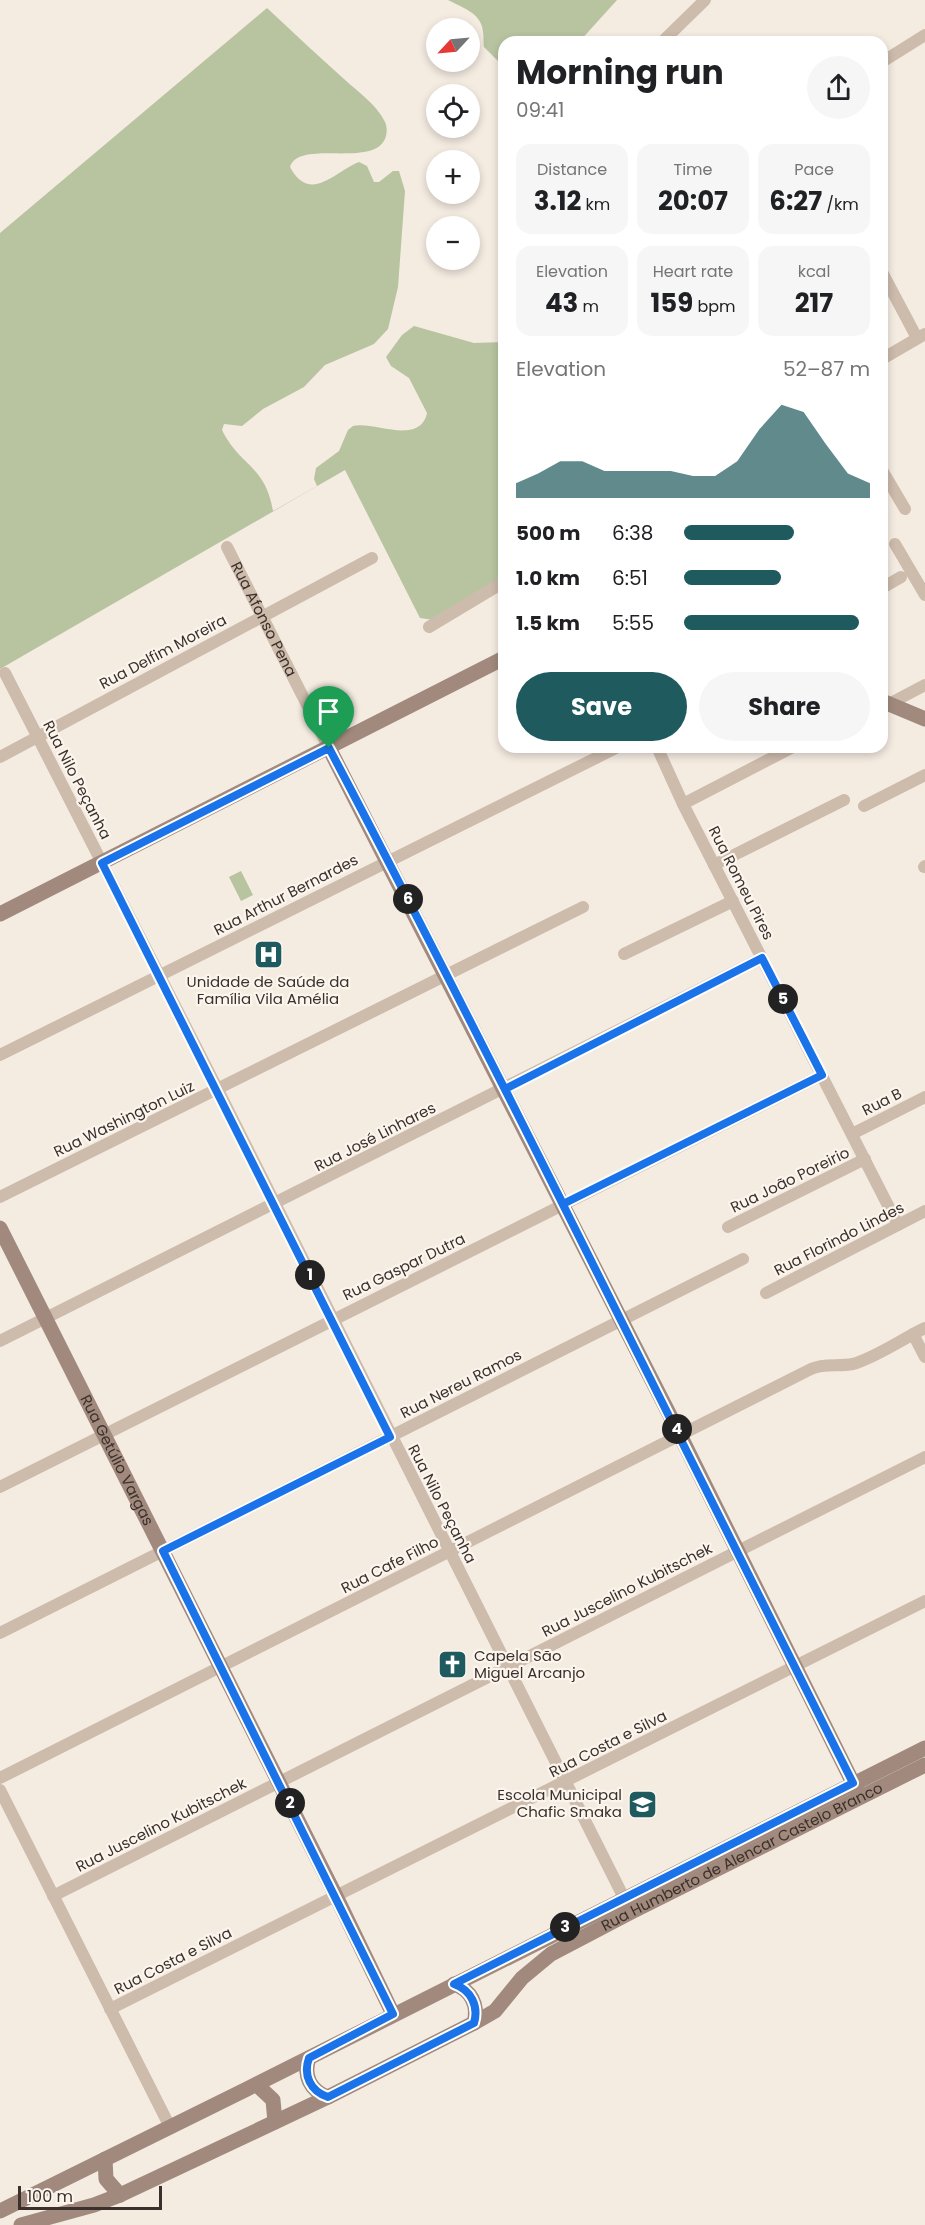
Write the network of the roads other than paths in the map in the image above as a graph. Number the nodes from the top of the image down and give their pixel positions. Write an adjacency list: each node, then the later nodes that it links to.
1 (705, 0): 2 (street)
2 (668, 36)
3 (925, 36): 4 (street)
4 (888, 58)
5 (888, 284): 6 (street)
6 (921, 336): 7 (street)
7 (888, 355)
8 (888, 480): 9 (street)
9 (905, 509)
10 (895, 544): 16 (street)
11 (227, 548): 17 (street, Rua Afonso Pena)
12 (372, 558): 17 (street, Rua Delfim Moreira)
13 (901, 577): 14 (street)
14 (888, 585)
15 (498, 586): 18 (street)
16 (925, 595)
17 (263, 616): 25 (street, Rua Delfim Moreira); 26 (street, Rua Afonso Pena)
18 (429, 627)
19 (498, 661): 26 (street)
20 (4, 674): 25 (street, Rua Nilo Peçanha)
21 (925, 685): 22 (street)
22 (888, 702)
23 (888, 704): 24 (street)
24 (925, 719)
25 (38, 735): 30 (street, Rua Delfim Moreira); 36 (street, Rua Nilo Peçanha)
26 (329, 748): 35 (street, Rua Afonso Pena); 36 (street)
27 (606, 753): 35 (street, Rua Arthur Bernardes)
28 (660, 753): 33 (street, Rua Romeu Pires)
29 (781, 753): 33 (street)
30 (0, 757)
31 (925, 775): 34 (street)
32 (844, 800): 37 (street)
33 (683, 804): 37 (street, Rua Romeu Pires)
34 (864, 806)
35 (389, 861): 43 (street, Rua Afonso Pena); 44 (street, Rua Arthur Bernardes)
36 (102, 863): 40 (street); 44 (street, Rua Nilo Peçanha)
37 (714, 865): 38 (street, Rua Romeu Pires)
38 (733, 901): 41 (street); 42 (street, Rua Romeu Pires)
39 (583, 907): 43 (street, Rua Washington Luiz)
40 (0, 914)
41 (624, 954)
42 (762, 958): 46 (street, Rua Romeu Pires); 47 (street, Rua José Linhares)
43 (447, 974): 47 (street, Rua Afonso Pena); 48 (street, Rua Washington Luiz)
44 (160, 975): 45 (street, Rua Arthur Bernardes); 48 (street, Rua Nilo Peçanha)
45 (0, 1055)
46 (822, 1075): 50 (street, Rua Romeu Pires); 54 (street, Rua Gaspar Dutra)
47 (505, 1089): 53 (street, Rua José Linhares); 54 (street, Rua Afonso Pena)
48 (218, 1090): 52 (street, Rua Washington Luiz); 53 (street, Rua Nilo Peçanha)
49 (925, 1097): 50 (street, Rua B)
50 (852, 1134): 51 (street, Rua Romeu Pires)
51 (865, 1159): 56 (street, Rua Romeu Pires); 57 (street, Rua João Poreirio)
52 (0, 1197)
53 (275, 1204): 61 (street, Rua José Linhares); 62 (street, Rua Nilo Peçanha)
54 (563, 1204): 62 (street, Rua Gaspar Dutra); 63 (street, Rua Afonso Pena)
55 (925, 1211): 56 (street, Rua Florindo Lindes)
56 (898, 1225): 60 (street, Rua Florindo Lindes)
57 (728, 1227)
58 (0, 1228): 61 (street, Rua Getúlio Vargas)
59 (743, 1259): 63 (street, Rua Nereu Ramos)
60 (766, 1293)
61 (46, 1318): 66 (street, Rua José Linhares); 68 (street, Rua Getúlio Vargas)
62 (332, 1319): 68 (street, Rua Gaspar Dutra); 70 (street, Rua Nilo Peçanha)
63 (622, 1320): 69 (street, Rua Afonso Pena); 70 (street, Rua Nereu Ramos)
64 (925, 1328): 65 (street, Rua Cafe Filho)
65 (913, 1334): 67 (street); 69 (street, Rua Cafe Filho)
66 (0, 1341)
67 (925, 1358)
68 (104, 1435): 72 (street, Rua Gaspar Dutra); 73 (street, Rua Getúlio Vargas)
69 (680, 1435): 74 (street, Rua Cafe Filho); 75 (street, Rua Afonso Pena)
70 (390, 1437): 73 (street, Rua Nereu Ramos); 74 (street, Rua Nilo Peçanha)
71 (925, 1458): 75 (street, Rua Juscelino Kubitschek)
72 (0, 1487)
73 (163, 1551): 77 (street, Rua Nereu Ramos); 78 (street, Rua Getúlio Vargas)
74 (450, 1551): 78 (street, Rua Cafe Filho); 79 (street, Rua Nilo Peçanha)
75 (738, 1552): 79 (street, Rua Juscelino Kubitschek); 80 (street, Rua Afonso Pena)
76 (925, 1601): 80 (street, Rua Costa e Silva)
77 (0, 1633)
78 (221, 1667): 83 (street, Rua Cafe Filho); 84 (street, Rua Getúlio Vargas)
79 (508, 1667): 84 (street, Rua Juscelino Kubitschek); 85 (street, Rua Nilo Peçanha)
80 (795, 1667): 85 (street, Rua Costa e Silva); 86 (street, Rua Afonso Pena)
81 (925, 1748): 86 (street, Rua Humberto de Alencar Castelo Branco)
82 (925, 1766): 88 (street, Rua Humberto de Alencar Castelo Branco)
83 (0, 1778)
84 (279, 1782): 89 (street, Rua Juscelino Kubitschek); 90 (street, Rua Getúlio Vargas)
85 (565, 1782): 90 (street, Rua Costa e Silva); 91 (street, Rua Nilo Peçanha)
86 (853, 1783): 88 (street, Rua Afonso Pena); 91 (street, Rua Humberto de Alencar Castelo Branco)
87 (0, 1790): 89 (street)
88 (860, 1797): 95 (street, Rua Humberto de Alencar Castelo Branco)
89 (53, 1896): 93 (street)
90 (336, 1896): 93 (street, Rua Costa e Silva); 94 (street, Rua Getúlio Vargas)
91 (624, 1898): 92 (street, Rua Humberto de Alencar Castelo Branco)
92 (454, 1984): 94 (street, Rua Humberto de Alencar Castelo Branco); 95 (street)
93 (110, 2009): 100 (street)
94 (393, 2014): 96 (street, Rua Humberto de Alencar Castelo Branco)
95 (474, 2023): 98 (street, Rua Humberto de Alencar Castelo Branco)
96 (309, 2058): 97 (street, Rua Humberto de Alencar Castelo Branco); 98 (street)
97 (257, 2085): 99 (street); 100 (street, Rua Humberto de Alencar Castelo Branco)
98 (328, 2097): 99 (street, Rua Humberto de Alencar Castelo Branco)
99 (275, 2122): 102 (street, Rua Humberto de Alencar Castelo Branco)
100 (170, 2127): 101 (street, Rua Humberto de Alencar Castelo Branco)
101 (105, 2159): 102 (street); 103 (street, Rua Humberto de Alencar Castelo Branco)
102 (120, 2195): 104 (street, Rua Humberto de Alencar Castelo Branco)
103 (0, 2211)
104 (21, 2225)

